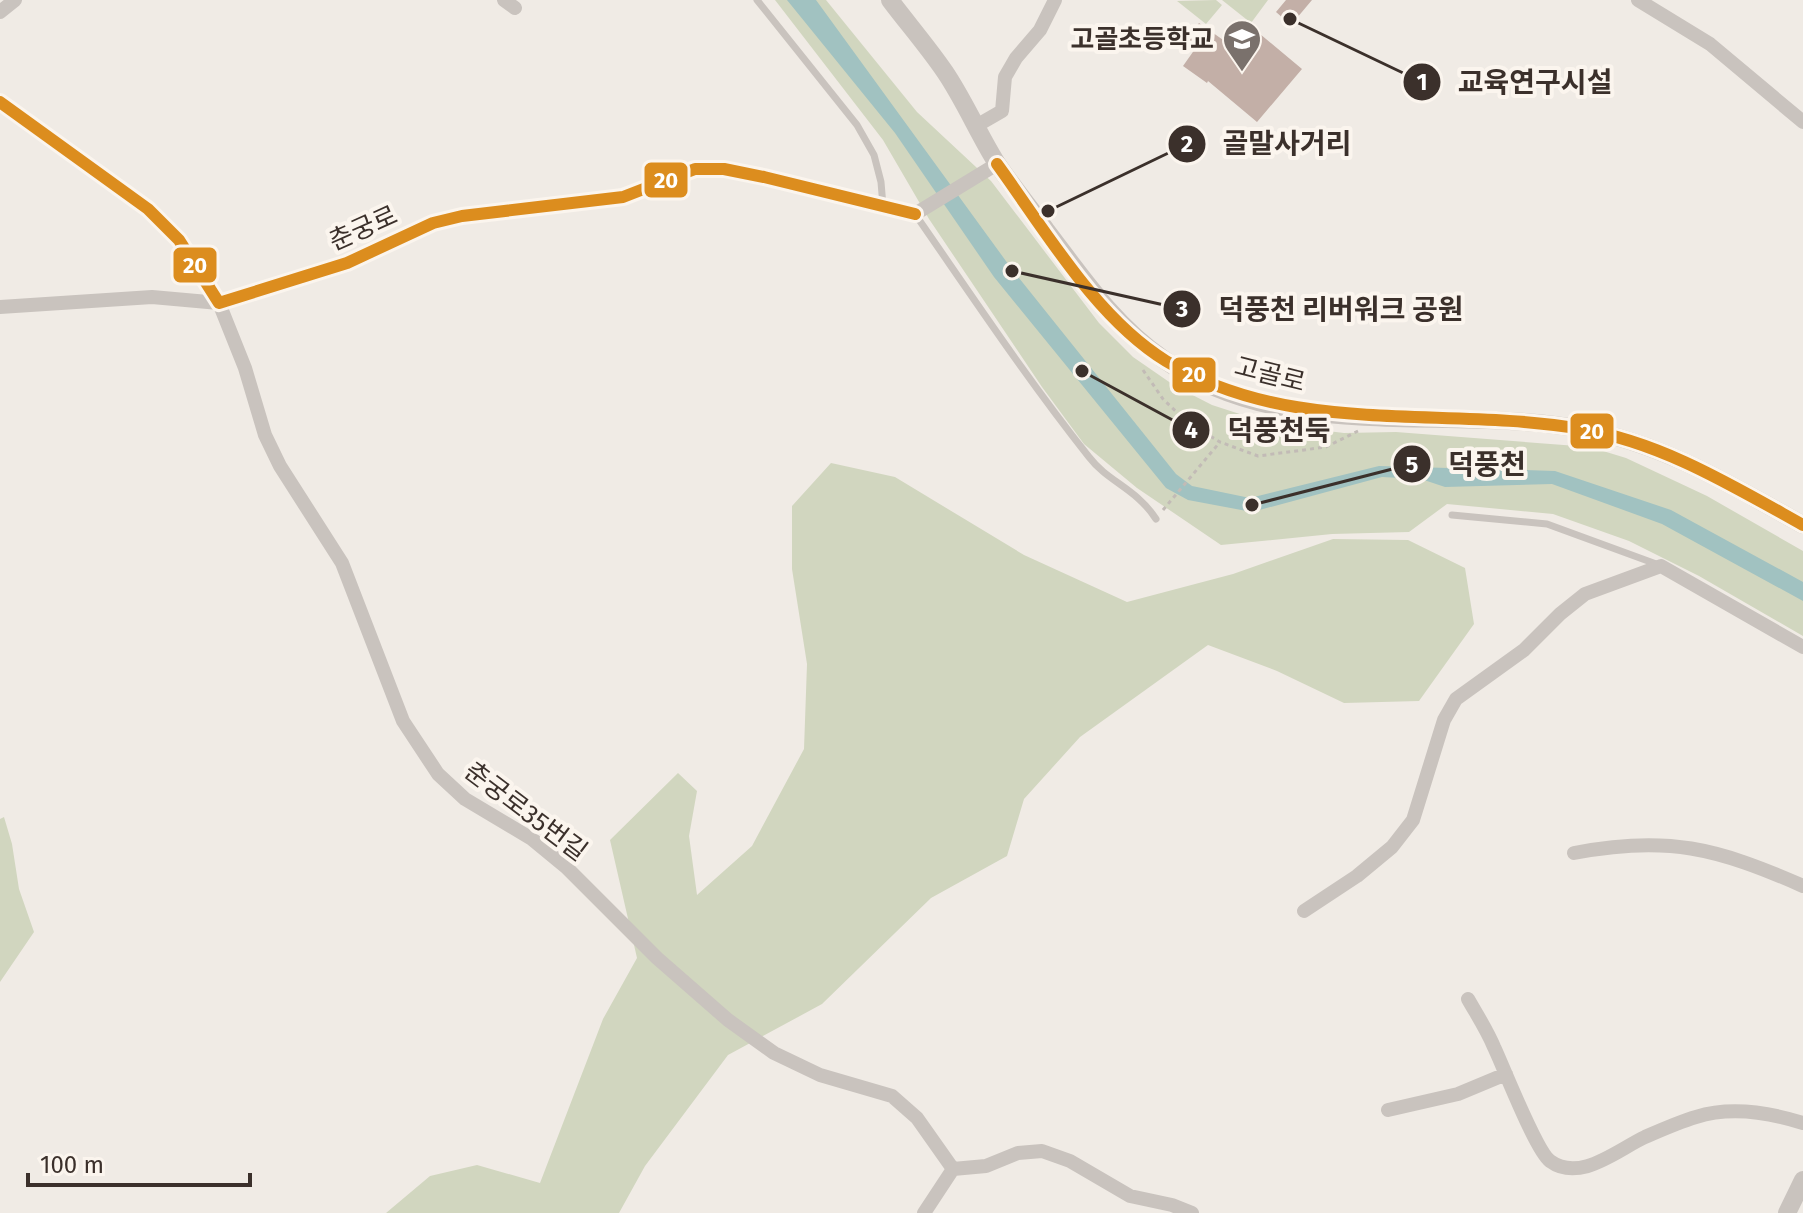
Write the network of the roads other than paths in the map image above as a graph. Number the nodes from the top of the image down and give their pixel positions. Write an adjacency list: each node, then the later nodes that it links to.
1 (15, 0): 6 (street)
2 (757, 0): 11 (lane)
3 (890, 0): 9 (street, 고골로)
4 (1055, 0): 9 (street)
5 (1638, 0): 8 (street)
6 (0, 12)
7 (0, 102): 13 (street)
8 (1803, 122)
9 (976, 126): 10 (street, 고골로)
10 (997, 164): 12 (street); 17 (street, 고골로)
11 (883, 206): 12 (street, 춘궁로); 13 (street, 춘궁로)
12 (915, 214): 16 (lane)
13 (219, 303): 14 (street); 27 (street, 춘궁로35번길)
14 (0, 307)
15 (1452, 515): 18 (lane)
16 (1156, 519)
17 (1803, 525)
18 (1661, 566): 19 (street); 22 (street)
19 (1803, 647)
20 (1574, 853): 21 (street)
21 (1803, 886)
22 (1304, 911)
23 (1468, 999): 24 (street)
24 (1506, 1074): 25 (street); 26 (street)
25 (1388, 1110)
26 (1803, 1123)
27 (953, 1169): 29 (street); 30 (street)
28 (1803, 1180): 31 (street)
29 (924, 1213)
30 (1192, 1213)
31 (1787, 1213)

